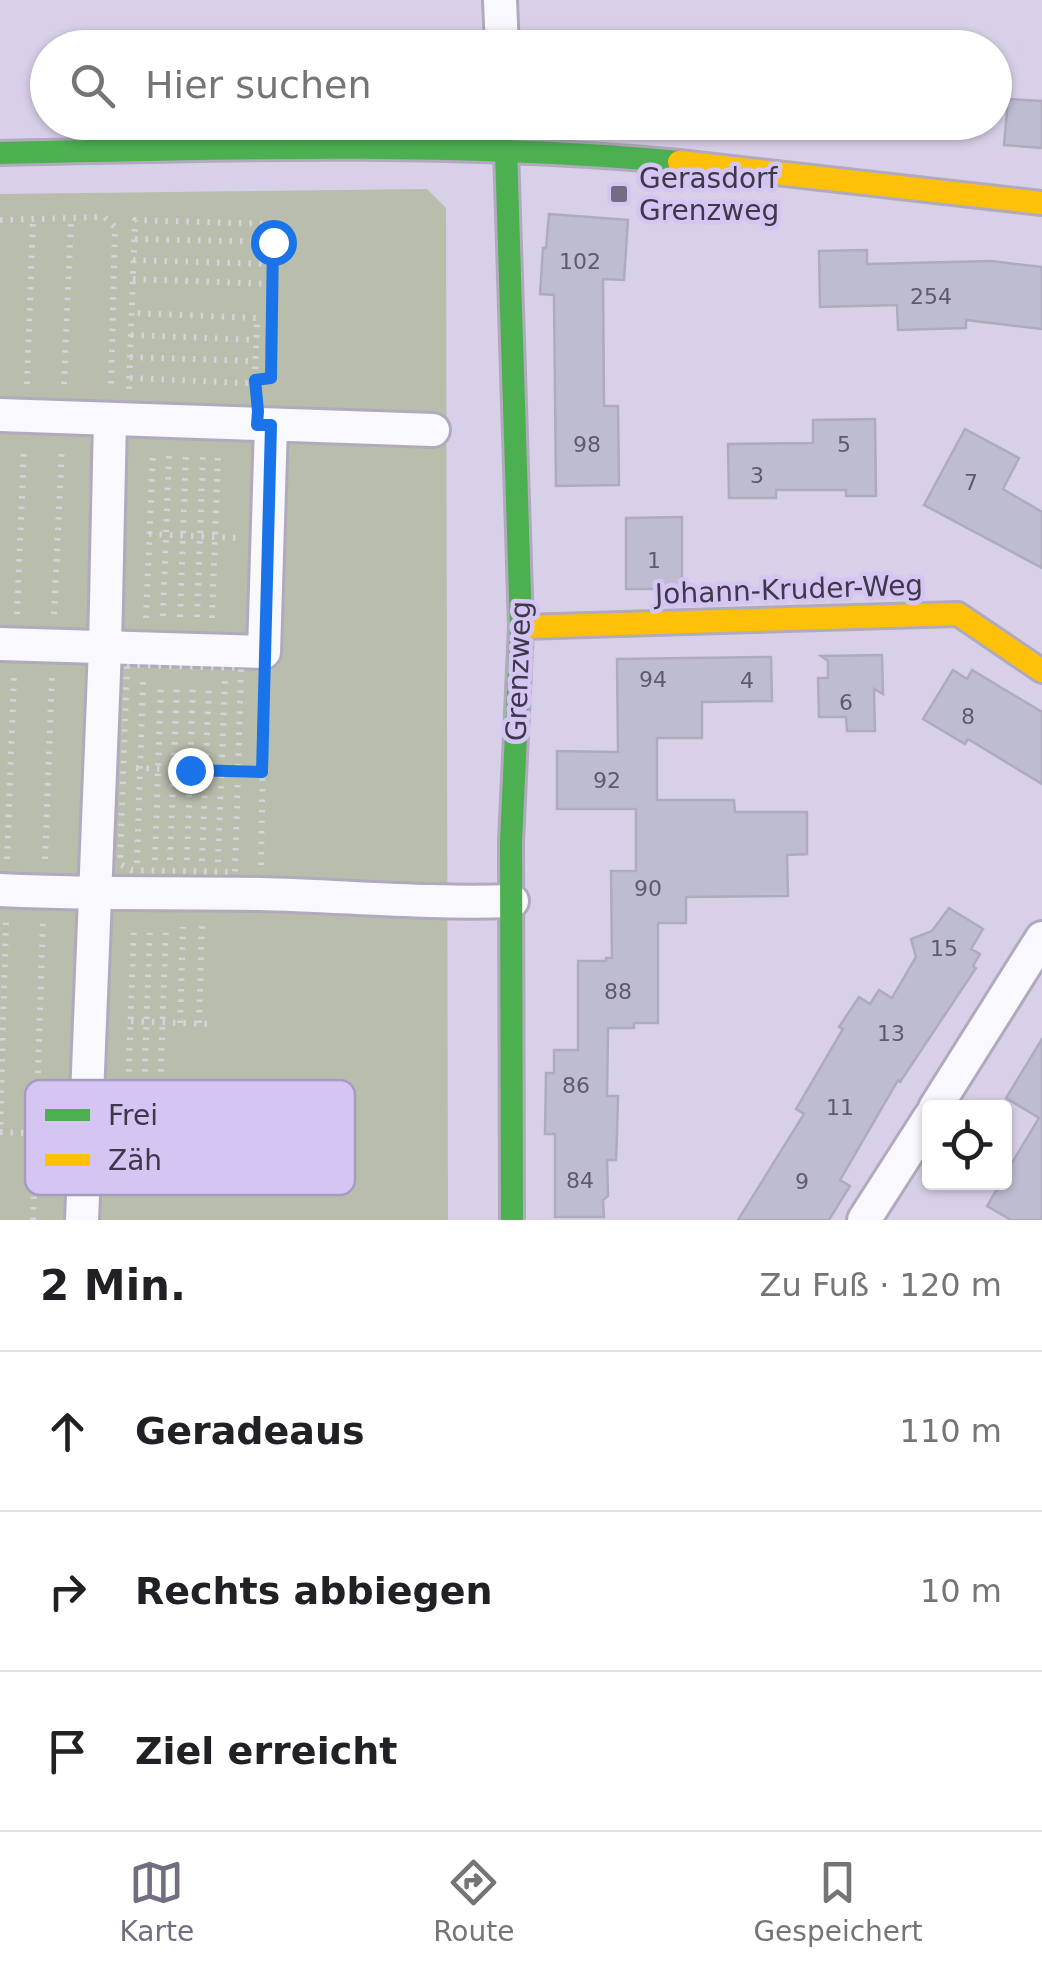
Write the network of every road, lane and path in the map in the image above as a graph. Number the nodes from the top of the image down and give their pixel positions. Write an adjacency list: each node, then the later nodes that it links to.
1 (500, 0): 2 (street)
2 (501, 30)
3 (1012, 49): 4 (path)
4 (1018, 49)
5 (464, 140): 8 (street)
6 (506, 140): 40 (street, Grenzweg)
7 (533, 140): 9 (street)
8 (0, 153)
9 (1042, 203)
10 (72, 219): 11 (path); 26 (path); 27 (path)
11 (0, 220)
12 (134, 239): 13 (path); 13 (path); 14 (path)
13 (273, 242): 15 (path)
14 (133, 260): 15 (path); 16 (path)
15 (272, 264): 17 (path)
16 (132, 279): 17 (path); 18 (path)
17 (272, 284): 24 (path)
18 (131, 313): 19 (path); 20 (path)
19 (130, 336): 20 (path); 21 (path)
20 (256, 340): 22 (path)
21 (130, 357): 22 (path); 23 (path)
22 (255, 362): 24 (path)
23 (130, 378): 24 (path); 27 (path)
24 (255, 380): 28 (path)
25 (0, 415): 26 (street)
26 (63, 418): 27 (street); 46 (path)
27 (119, 420): 28 (street); 34 (street)
28 (264, 425): 29 (street); 39 (street)
29 (432, 430)
30 (170, 438): 35 (path)
31 (187, 438): 36 (path)
32 (204, 439): 37 (path)
33 (219, 440): 38 (path)
34 (108, 533): 35 (path); 47 (street)
35 (166, 535): 36 (path); 41 (path)
36 (184, 536): 37 (path); 42 (path)
37 (200, 536): 38 (path); 43 (path)
38 (215, 537): 39 (path); 44 (path)
39 (268, 539): 48 (street)
40 (521, 627): 53 (street, Johann-Kruder-Weg); 69 (street, Grenzweg)
41 (162, 632)
42 (179, 633)
43 (196, 634)
44 (211, 634)
45 (8, 644): 46 (street); 64 (path)
46 (53, 646): 47 (street); 65 (path)
47 (105, 648): 48 (street); 54 (street)
48 (264, 652): 60 (path)
49 (161, 666): 50 (path); 54 (path); 55 (path)
50 (177, 666): 51 (path); 56 (path)
51 (194, 667): 52 (path); 57 (path)
52 (210, 668): 58 (path); 59 (path)
53 (1042, 671)
54 (112, 767): 55 (path); 66 (street); 67 (path)
55 (158, 768): 56 (path); 67 (path)
56 (174, 769): 57 (path); 61 (path)
57 (190, 770): 58 (path); 62 (path)
58 (206, 770): 59 (path); 63 (path)
59 (238, 772): 60 (path); 63 (path)
60 (262, 772): 68 (path)
61 (170, 871): 62 (path); 67 (path)
62 (186, 871): 63 (path)
63 (202, 872)
64 (3, 891): 65 (street); 88 (path)
65 (44, 892): 66 (street); 81 (path)
66 (94, 894): 67 (street); 74 (street)
67 (146, 894): 68 (street); 75 (path); 76 (path)
68 (261, 894): 69 (street)
69 (512, 902): 93 (street, Grenzweg)
70 (166, 920): 77 (path)
71 (183, 920): 78 (path)
72 (202, 921): 79 (path)
73 (1042, 938): 86 (street)
74 (90, 1020): 75 (path); 82 (street)
75 (130, 1021): 76 (path); 83 (path)
76 (147, 1021): 77 (path); 84 (path)
77 (162, 1022): 78 (path); 85 (path)
78 (180, 1022): 79 (path)
79 (199, 1023): 80 (path)
80 (213, 1024)
81 (39, 1080)
82 (87, 1080)
83 (129, 1080)
84 (145, 1080)
85 (160, 1080)
86 (940, 1100)
87 (922, 1129): 94 (street)
88 (0, 1134)
89 (34, 1195): 91 (path)
90 (83, 1195): 92 (street)
91 (33, 1220)
92 (82, 1220)
93 (512, 1220)
94 (864, 1220)

